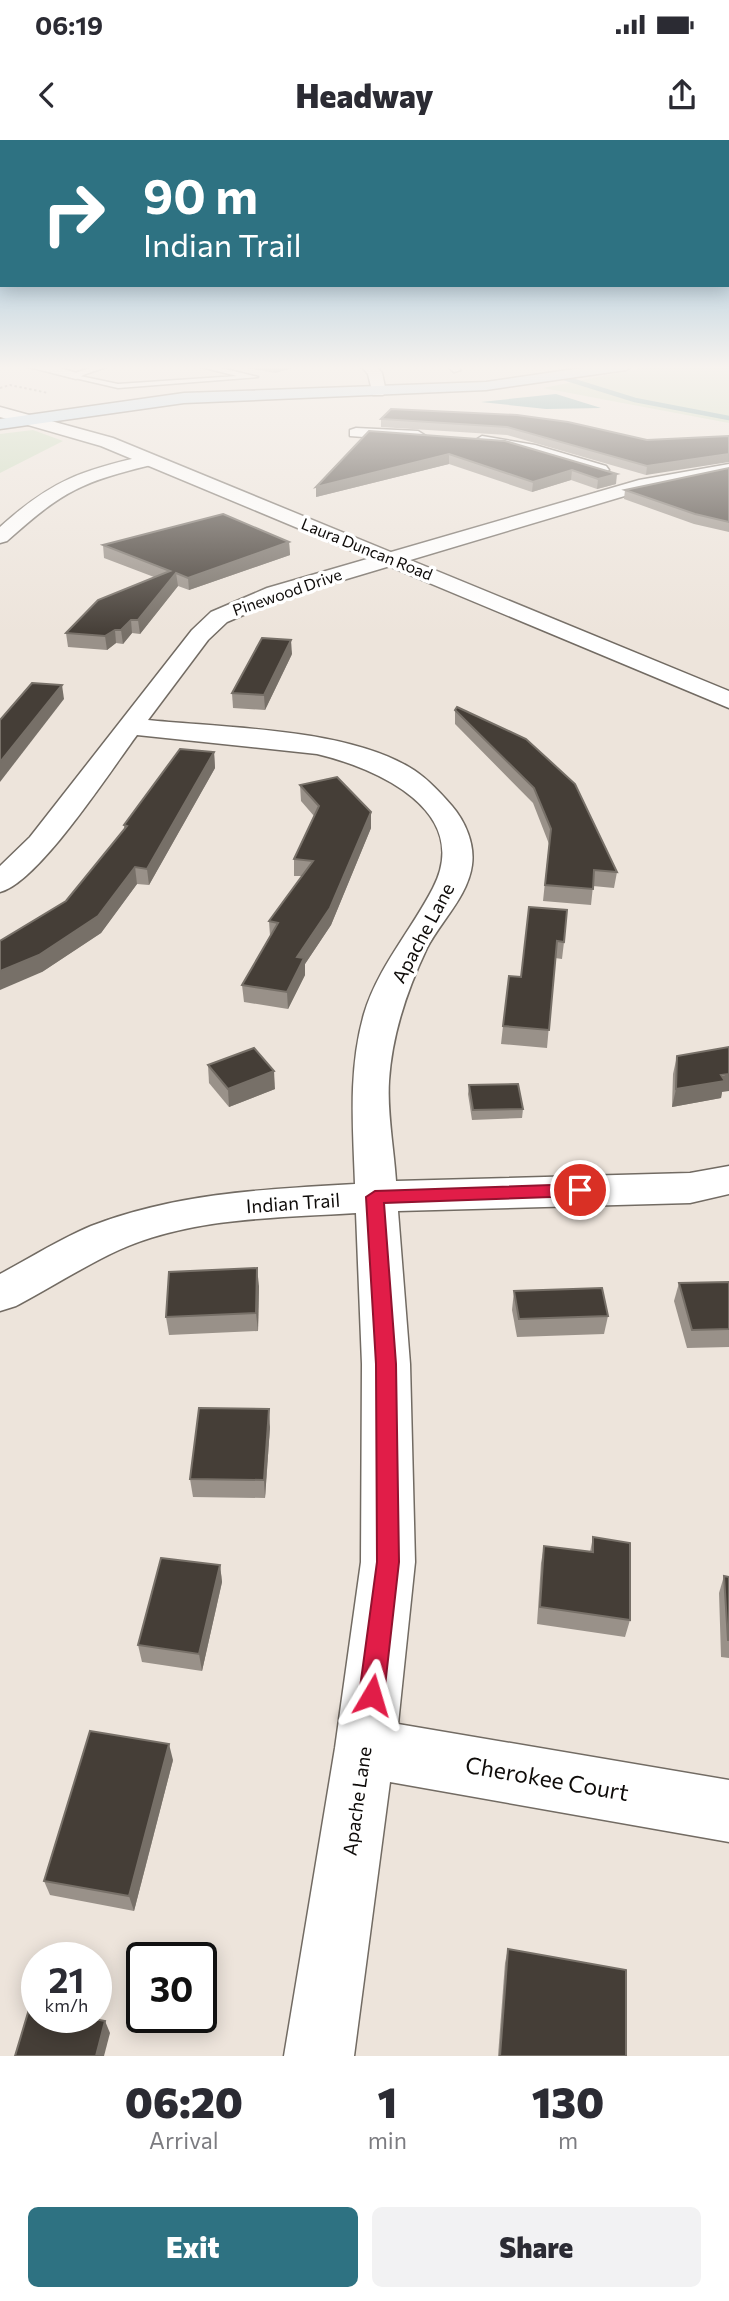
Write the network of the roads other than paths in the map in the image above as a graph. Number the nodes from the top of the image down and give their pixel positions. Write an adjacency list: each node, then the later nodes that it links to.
1 (138, 455): 3 (street, Laura Duncan Road)
2 (553, 455): 5 (street)
3 (149, 460): 6 (street); 7 (street, Laura Duncan Road)
4 (729, 469): 5 (street, Pinewood Drive)
5 (645, 484): 7 (street, Pinewood Drive)
6 (0, 537)
7 (392, 558): 8 (street, Laura Duncan Road); 9 (street, Pinewood Drive)
8 (729, 700)
9 (128, 726): 10 (street, Pinewood Drive); 12 (street, Apache Lane)
10 (0, 883)
11 (729, 1181): 12 (street, Indian Trail)
12 (375, 1197): 13 (street, Indian Trail); 14 (street, Apache Lane)
13 (0, 1294)
14 (365, 1748): 15 (street, Cherokee Court); 16 (street, Apache Lane)
15 (729, 1811)
16 (319, 2056)

